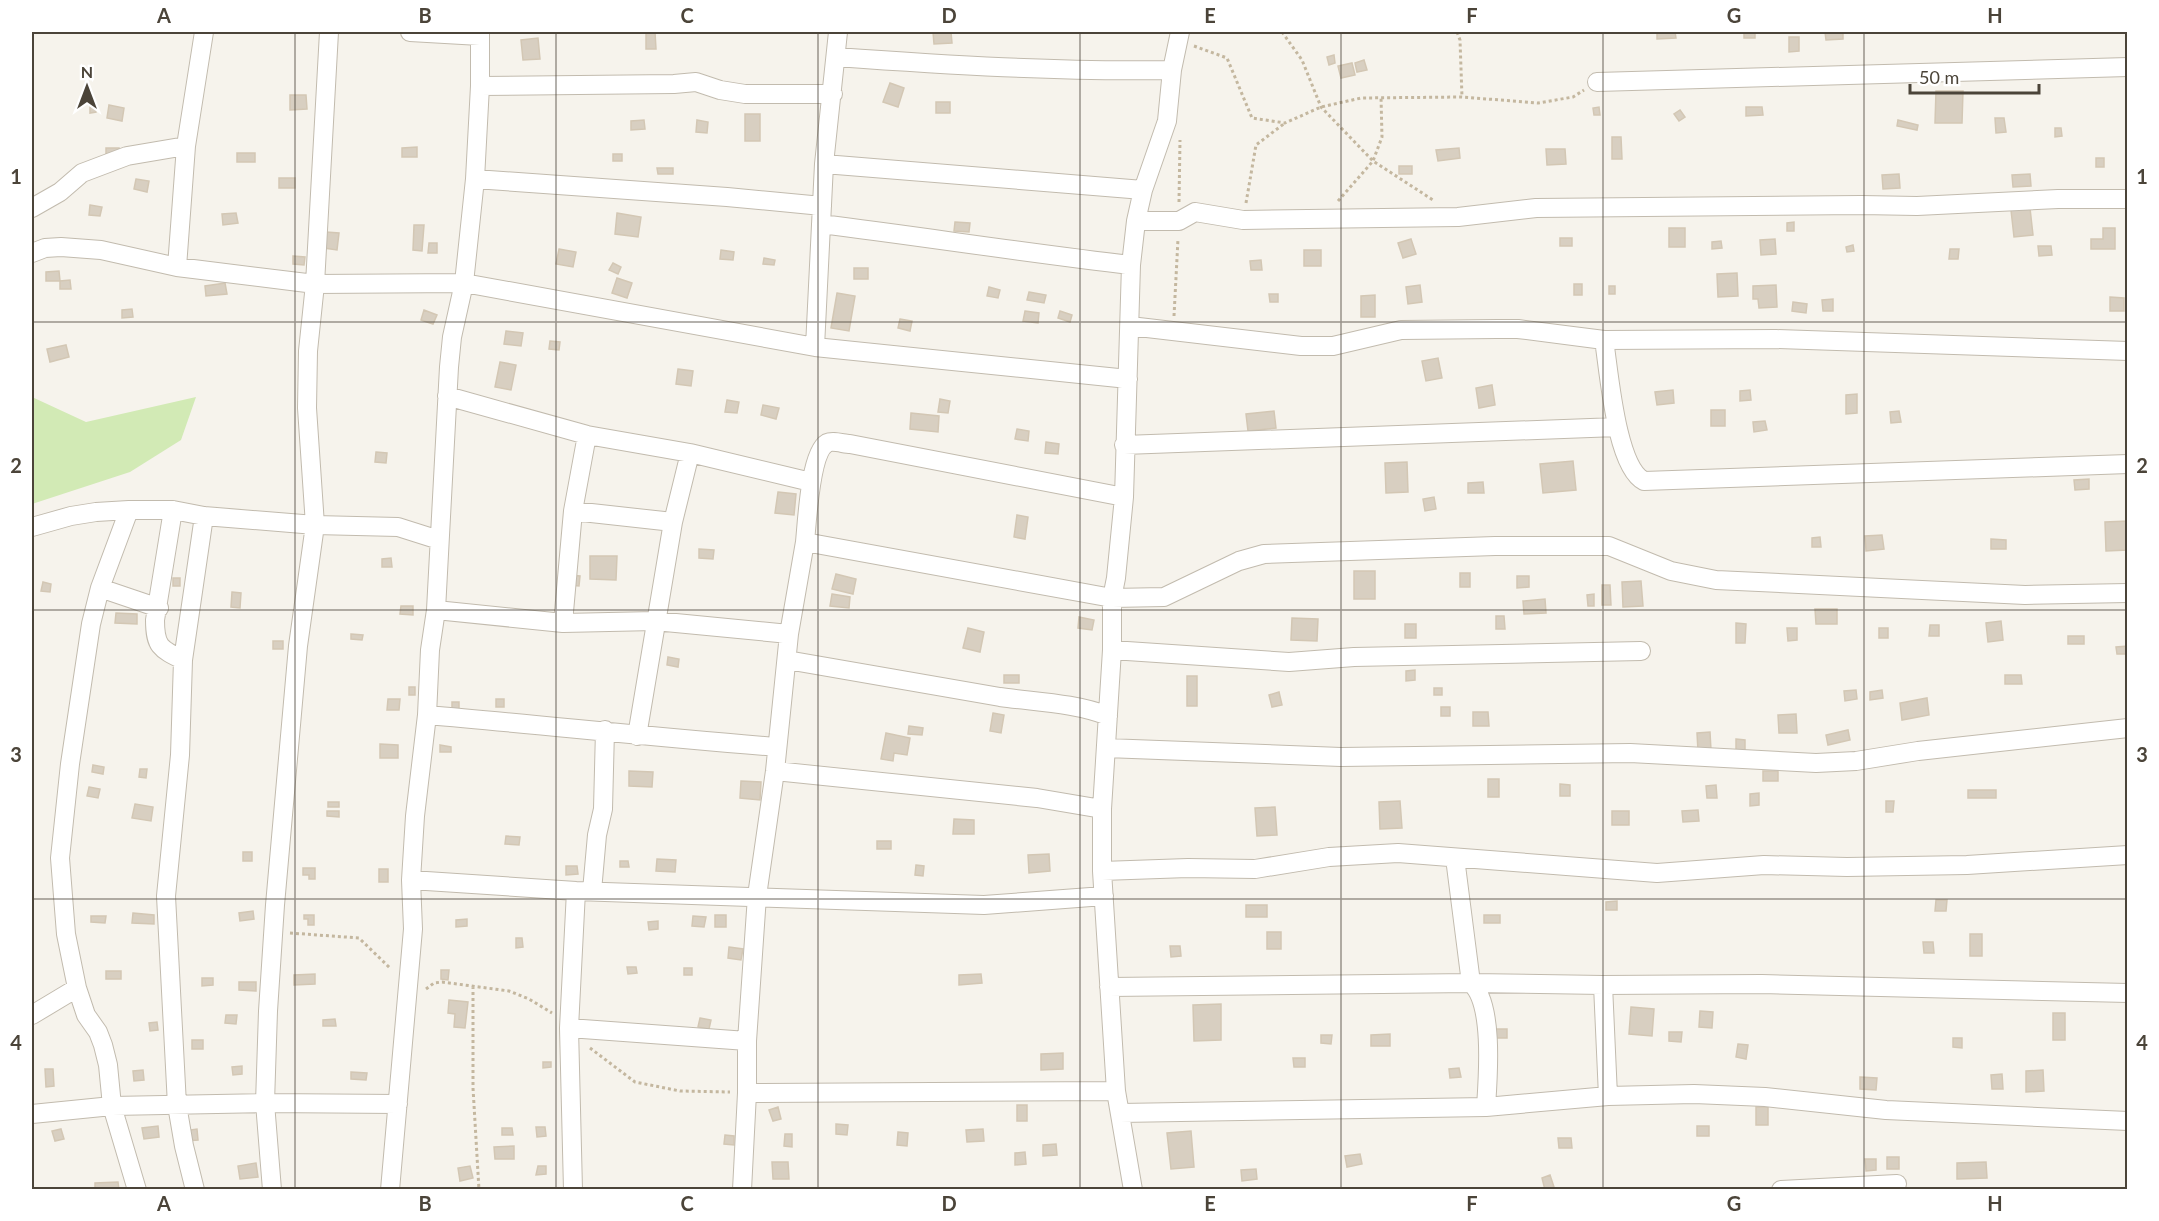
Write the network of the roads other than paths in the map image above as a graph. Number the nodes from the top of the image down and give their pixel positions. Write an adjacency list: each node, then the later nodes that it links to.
1 (204, 32): 13 (street)
2 (329, 32): 26 (street)
3 (410, 32): 5 (street)
4 (838, 32): 7 (street)
5 (480, 34): 11 (street)
6 (1179, 39): 9 (street)
7 (836, 57): 9 (street); 12 (street)
8 (2127, 66): 10 (street)
9 (1172, 70): 16 (street)
10 (1597, 82)
11 (480, 86): 12 (street); 15 (street)
12 (833, 94): 14 (street)
13 (186, 146): 19 (street); 24 (street)
14 (824, 164): 16 (street); 18 (street)
15 (475, 179): 18 (street); 25 (street)
16 (1143, 190): 20 (street)
17 (2127, 199): 20 (street)
18 (822, 206): 21 (street)
19 (32, 208)
20 (1136, 221): 23 (street)
21 (821, 224): 23 (street); 29 (street)
22 (32, 253): 24 (street)
23 (1131, 265): 27 (street)
24 (177, 267): 26 (street)
25 (464, 283): 26 (street); 29 (street); 32 (street)
26 (315, 284): 45 (street)
27 (1130, 326): 28 (street); 31 (street)
28 (1604, 340): 30 (street); 33 (street)
29 (815, 348): 31 (street)
30 (2127, 351)
31 (1128, 379): 35 (street)
32 (447, 396): 34 (street); 47 (street)
33 (1617, 427): 35 (street); 37 (street)
34 (587, 435): 36 (street); 42 (street)
35 (1124, 445): 39 (street)
36 (690, 453): 38 (street); 44 (street)
37 (2127, 464)
38 (811, 482): 39 (street); 48 (street)
39 (1124, 497): 51 (street)
40 (129, 510): 41 (street); 46 (street); 49 (street)
41 (172, 510): 43 (street); 52 (street)
42 (573, 511): 44 (street); 55 (street)
43 (204, 516): 45 (street); 59 (street)
44 (673, 522): 54 (street)
45 (315, 525): 47 (street); 88 (street)
46 (32, 528)
47 (439, 540): 53 (street)
48 (805, 542): 51 (street); 56 (street)
49 (100, 588): 52 (street); 80 (street)
50 (2127, 593): 51 (street)
51 (1112, 598): 57 (street)
52 (159, 608): 59 (street)
53 (436, 610): 55 (street); 61 (street)
54 (655, 621): 55 (street); 56 (street); 65 (street)
55 (563, 622)
56 (789, 634): 60 (street)
57 (1112, 650): 58 (street); 62 (street)
58 (1641, 651)
59 (183, 660): 90 (street)
60 (787, 660): 62 (street); 66 (street)
61 (427, 715): 64 (street); 73 (street)
62 (1108, 716): 67 (street)
63 (2127, 729): 67 (street)
64 (604, 730): 65 (street); 74 (street)
65 (637, 736): 66 (street)
66 (777, 747): 68 (street)
67 (1106, 748): 69 (street)
68 (775, 771): 69 (street); 75 (street)
69 (1102, 809): 72 (street)
70 (2127, 855): 71 (street)
71 (1455, 858): 72 (street); 77 (street)
72 (1102, 871): 76 (street)
73 (411, 880): 74 (street); 89 (street)
74 (584, 891): 75 (street); 83 (street)
75 (757, 896): 76 (street); 84 (street)
76 (1104, 896): 79 (street)
77 (1471, 983): 78 (street); 79 (street); 92 (street)
78 (1603, 985): 81 (street); 87 (street)
79 (1109, 987): 85 (street)
80 (77, 988): 82 (street); 91 (street)
81 (2127, 993)
82 (32, 1015)
83 (570, 1028): 84 (street); 102 (street)
84 (747, 1041): 86 (street)
85 (1116, 1091): 86 (street); 93 (street)
86 (747, 1093): 103 (street)
87 (1608, 1096): 92 (street); 95 (street)
88 (265, 1103): 89 (street); 90 (street); 100 (street)
89 (398, 1104): 101 (street)
90 (177, 1105): 91 (street); 99 (street)
91 (112, 1106): 94 (street); 98 (street)
92 (1486, 1107): 93 (street)
93 (1120, 1113): 104 (street)
94 (32, 1114)
95 (2127, 1121)
96 (1897, 1185): 97 (street)
97 (1802, 1188): 105 (street)
98 (137, 1190)
99 (195, 1190)
100 (272, 1190)
101 (390, 1190)
102 (573, 1190)
103 (742, 1190)
104 (1133, 1190)
105 (1781, 1190)

